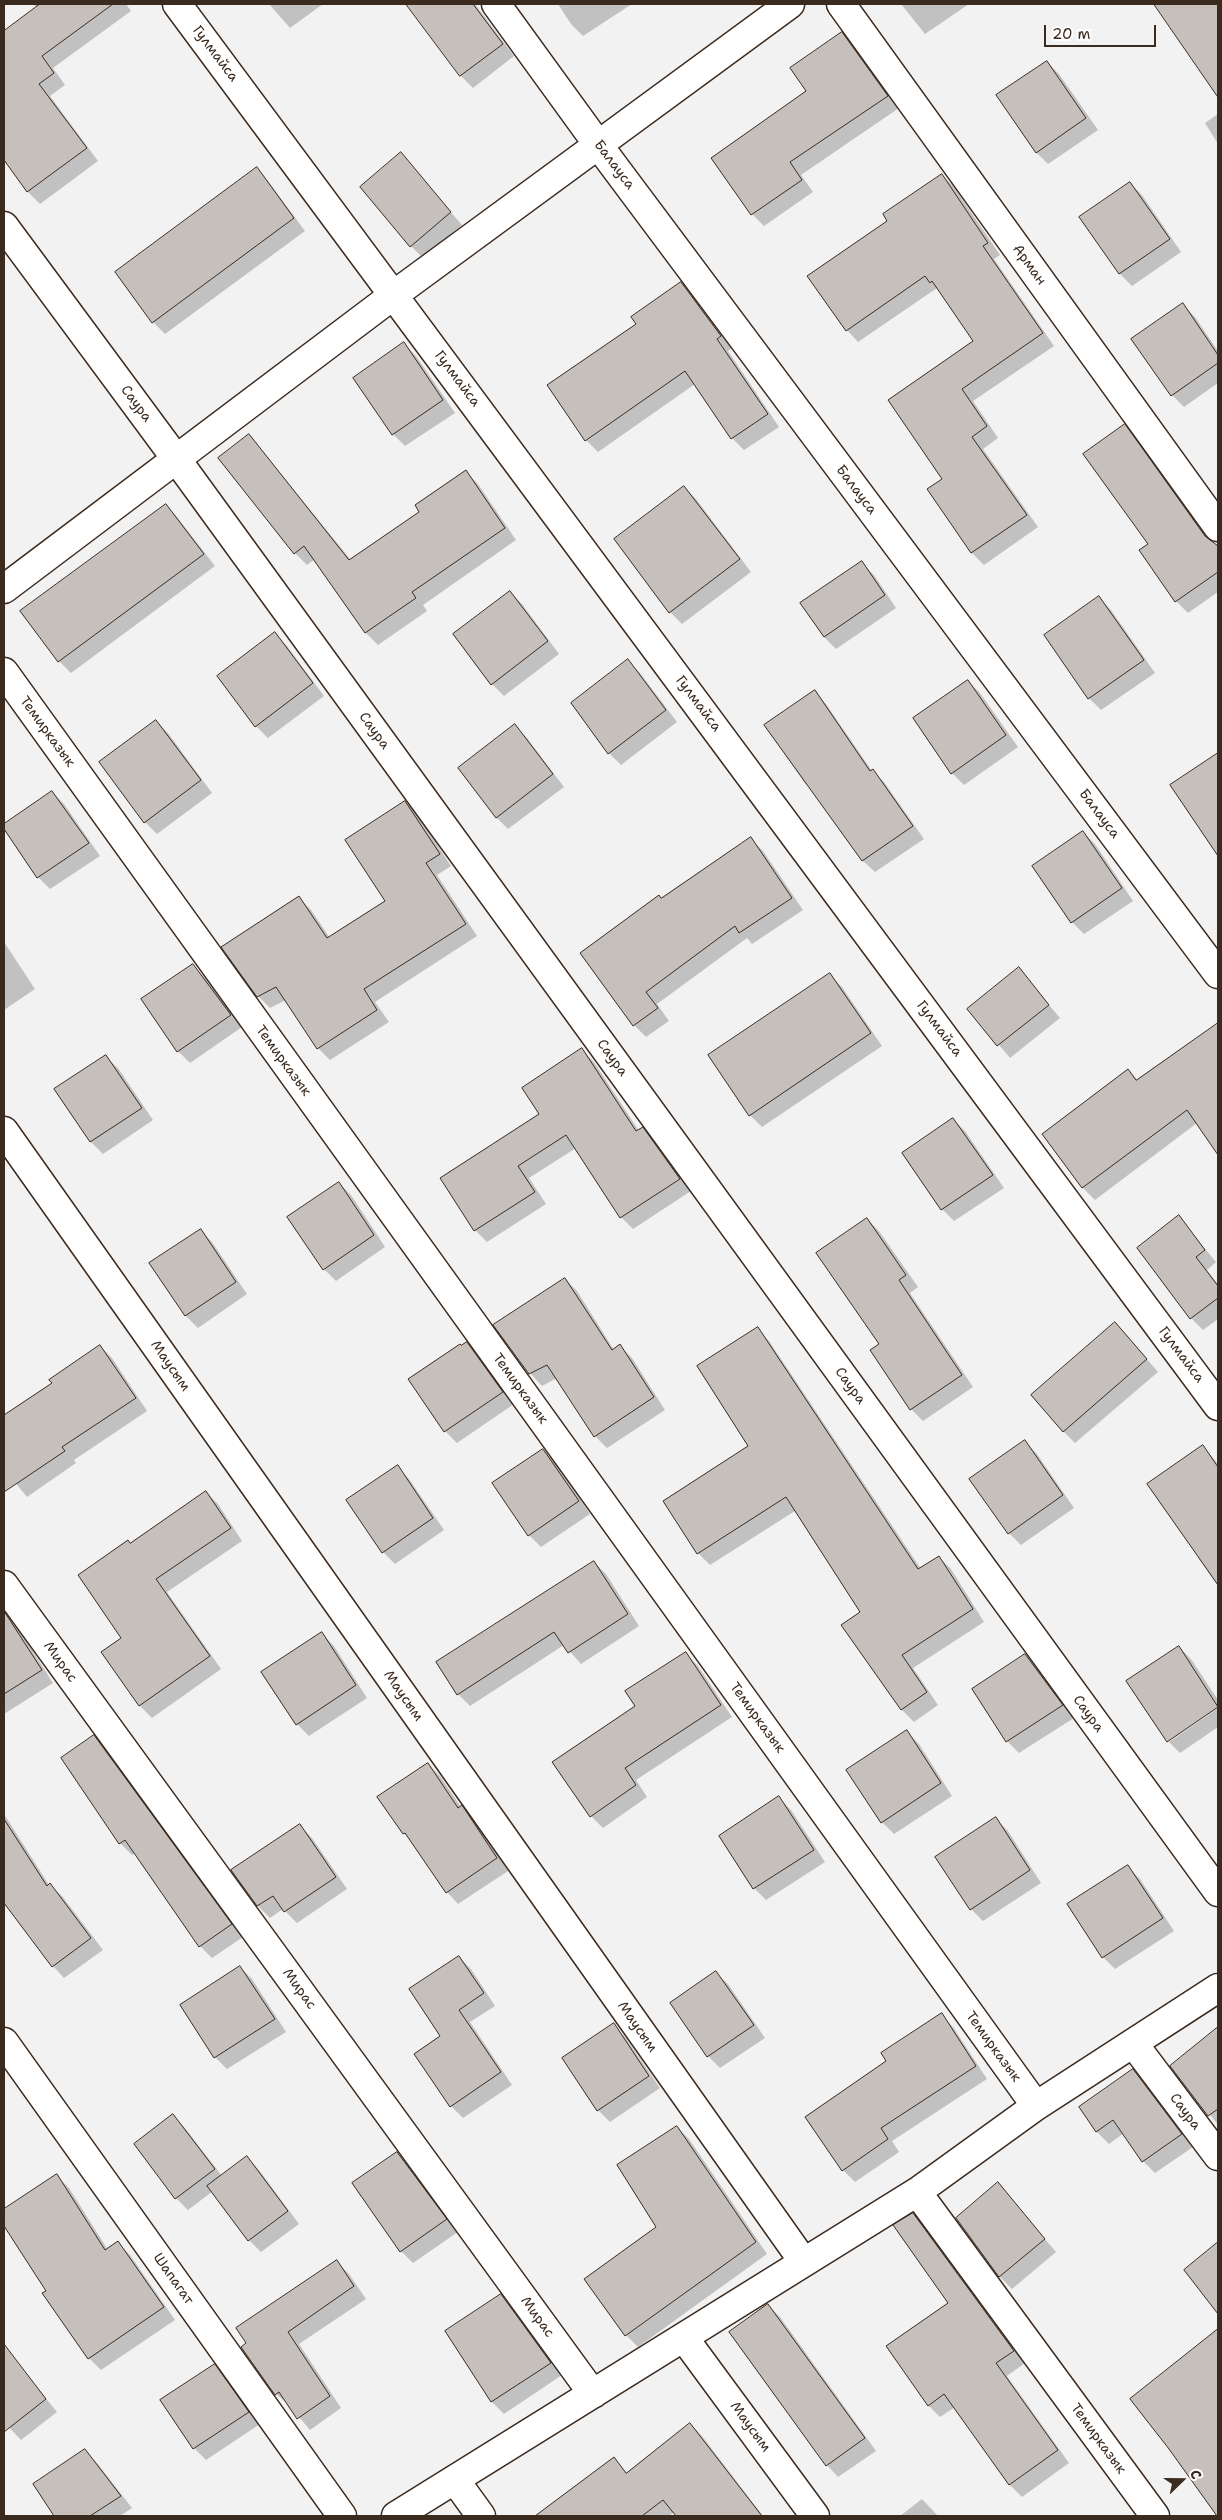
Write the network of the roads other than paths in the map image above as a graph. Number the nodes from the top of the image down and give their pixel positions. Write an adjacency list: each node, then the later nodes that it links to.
1 (177, 4): 7 (street, Гулмайса)
2 (496, 4): 5 (street, Балауса)
3 (790, 4): 5 (street)
4 (841, 4): 9 (street, Арман)
5 (599, 146): 7 (street); 12 (street, Балауса)
6 (4, 226): 8 (street, Саура)
7 (395, 294): 8 (street); 14 (street, Гулмайса)
8 (178, 460): 10 (street); 16 (street, Саура)
9 (1218, 527)
10 (4, 589)
11 (4, 672): 20 (street, Темирказык)
12 (1218, 974)
13 (4, 1132): 23 (street, Маусым)
14 (1218, 1406)
15 (4, 1585): 25 (street, Мирас)
16 (1218, 1892)
17 (1218, 1988): 19 (street)
18 (4, 2042): 27 (street, Шапагат)
19 (1133, 2043): 20 (street); 21 (street, Саура)
20 (1036, 2106): 22 (street)
21 (1218, 2156)
22 (917, 2192): 23 (street); 31 (street, Темирказык)
23 (803, 2261): 24 (street)
24 (684, 2338): 25 (street); 30 (street, Маусым)
25 (594, 2394): 26 (street)
26 (455, 2480): 28 (street); 29 (street)
27 (342, 2516)
28 (396, 2516)
29 (481, 2516)
30 (815, 2516)
31 (1155, 2516)

